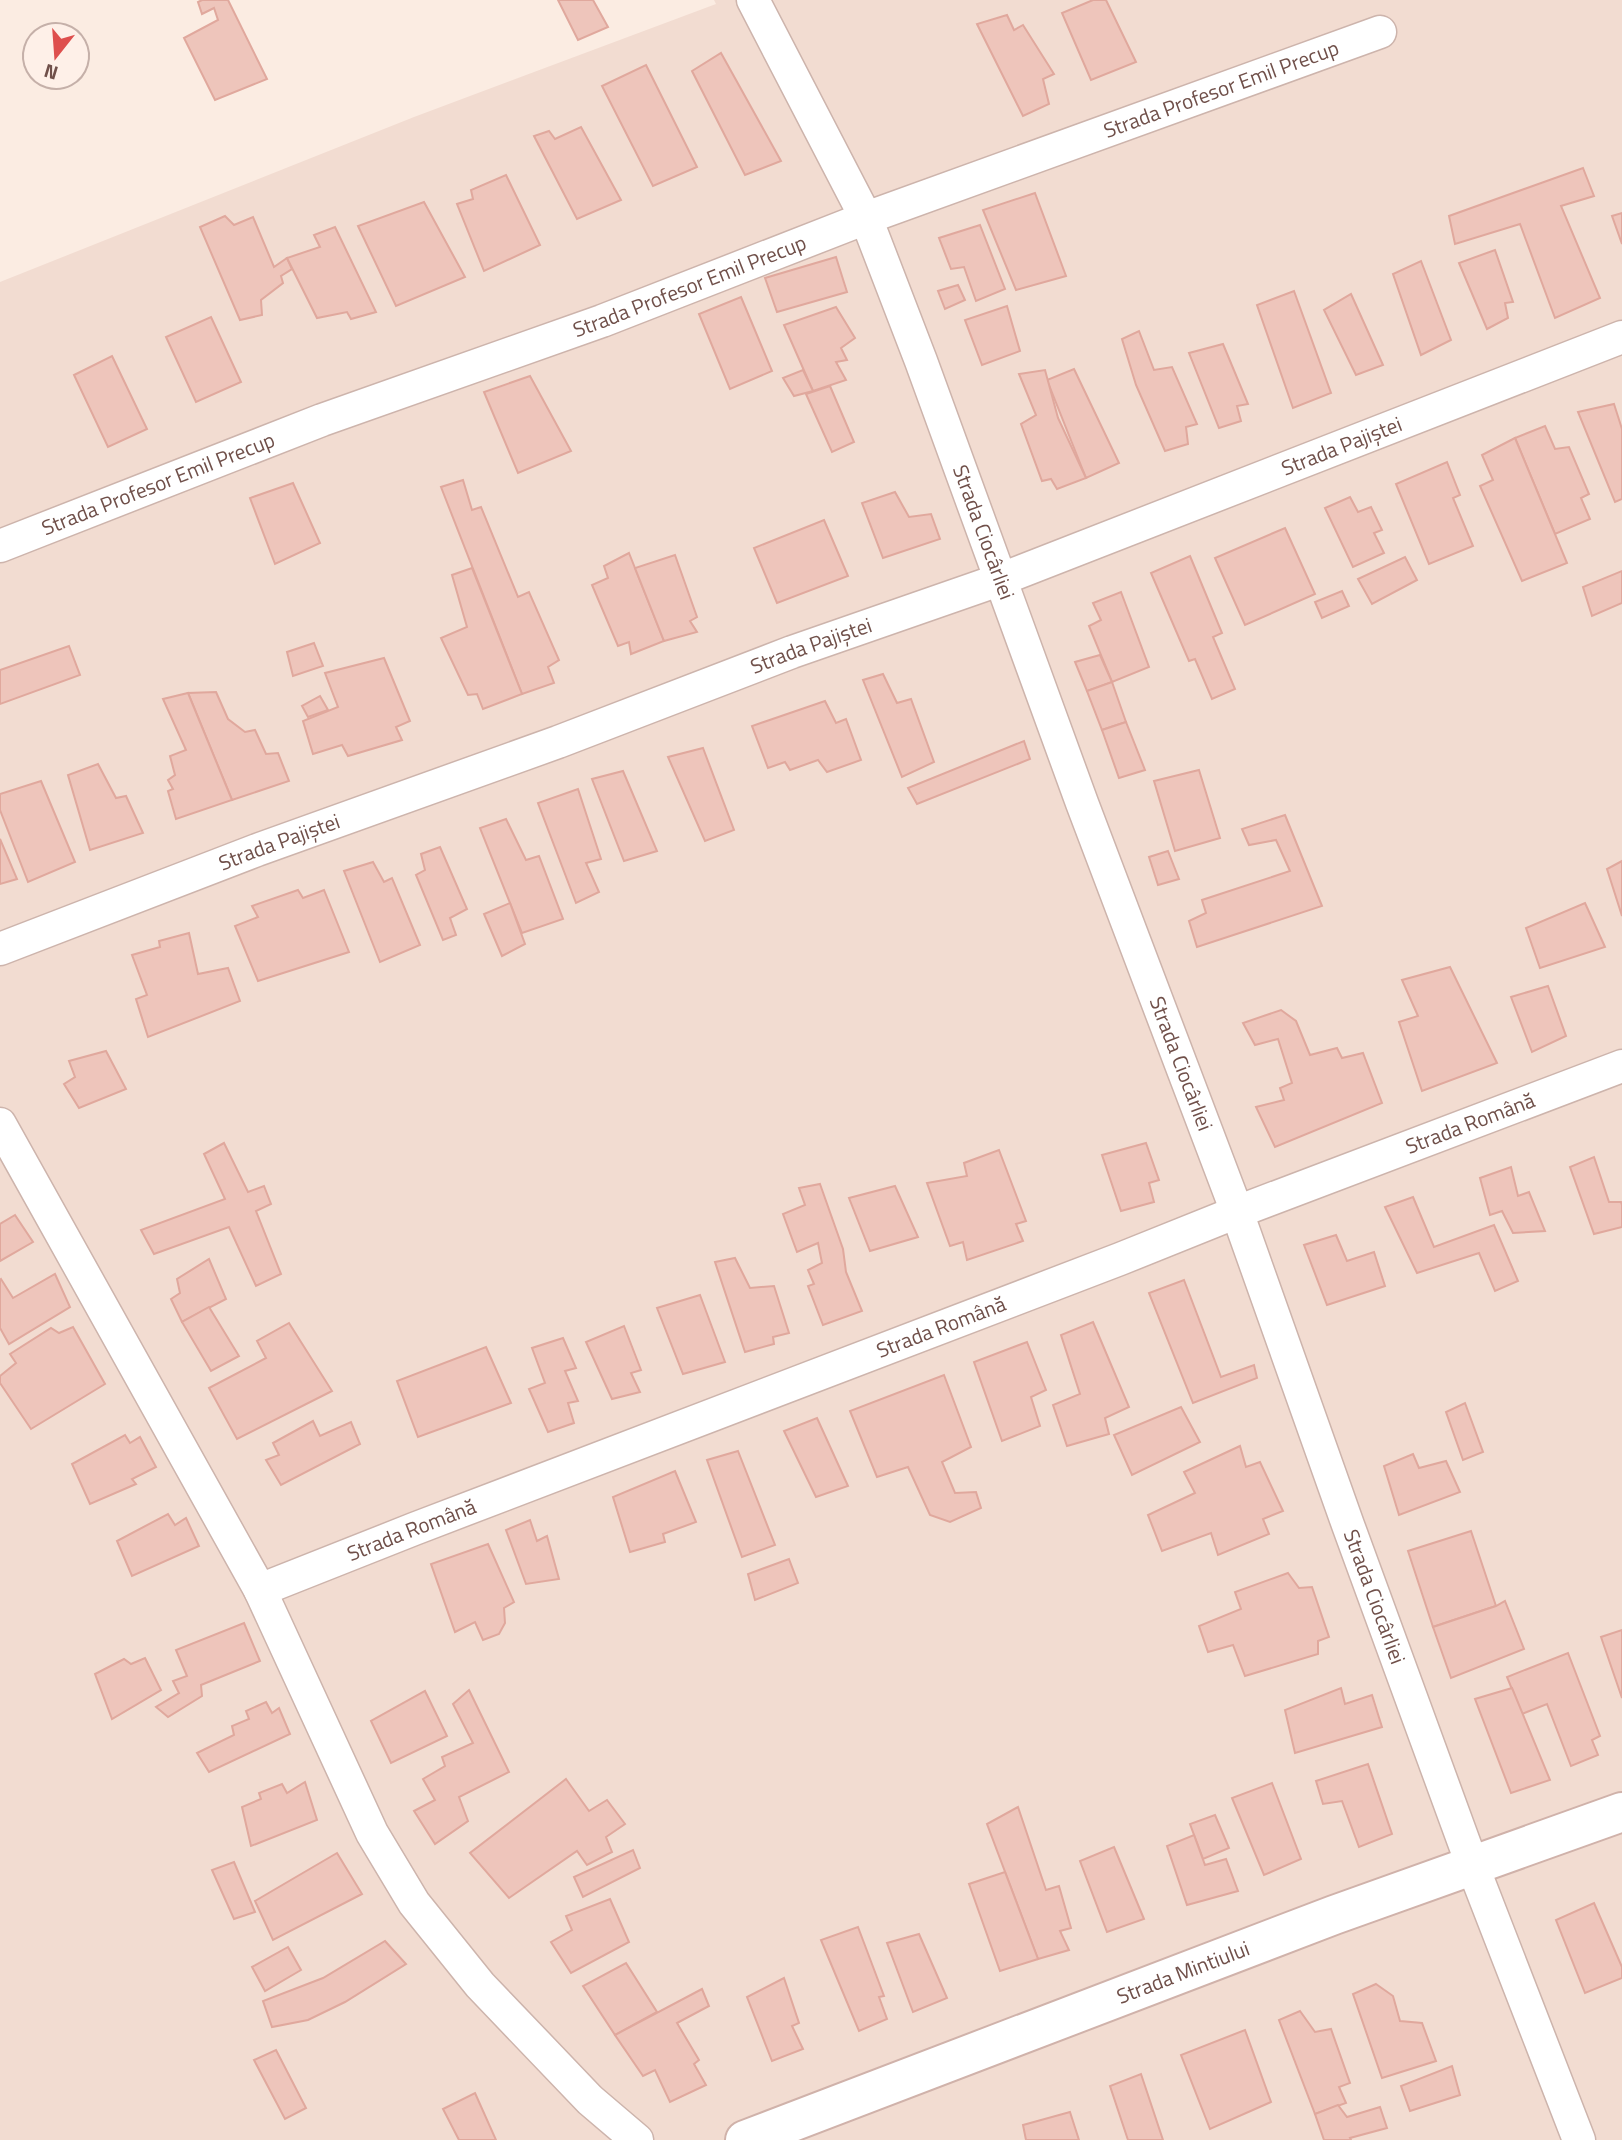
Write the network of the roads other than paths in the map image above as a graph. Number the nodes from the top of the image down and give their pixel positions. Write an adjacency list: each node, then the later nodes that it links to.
1 (754, 0): 3 (street, Strada Ciocârliei)
2 (1380, 32): 3 (street, Strada Profesor Emil Precup)
3 (866, 219): 5 (street, Strada Profesor Emil Precup); 6 (street, Strada Ciocârliei)
4 (1622, 337): 6 (street, Strada Pajiștei)
5 (0, 546)
6 (999, 580): 7 (street, Strada Pajiștei); 10 (street, Strada Ciocârliei)
7 (0, 949)
8 (1622, 1066): 10 (street, Strada Română)
9 (0, 1124): 11 (street)
10 (1237, 1212): 11 (street, Strada Română); 13 (street, Strada Ciocârliei)
11 (260, 1590): 14 (street)
12 (1622, 1812): 13 (main road, Strada Mintiului)
13 (1473, 1867): 15 (main road, Strada Mintiului); 16 (street, Strada Ciocârliei)
14 (637, 2140)
15 (745, 2140)
16 (1579, 2140)

